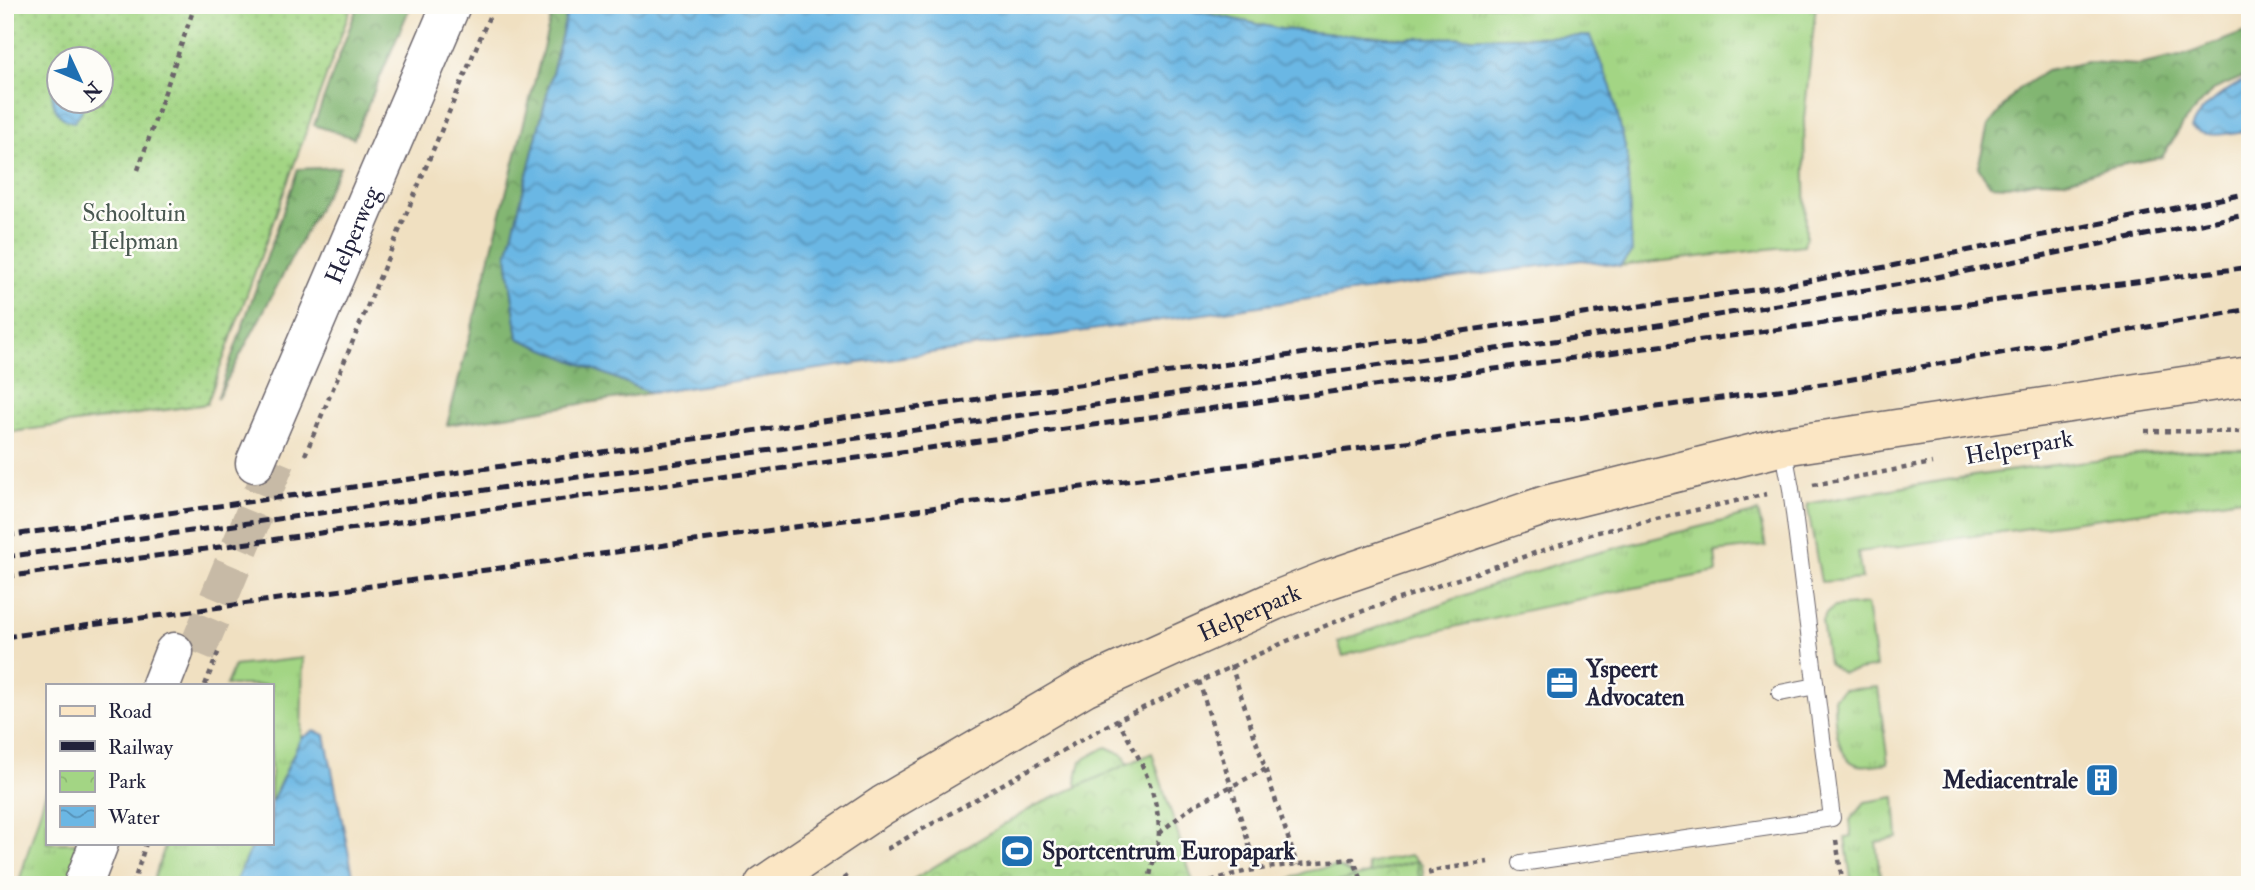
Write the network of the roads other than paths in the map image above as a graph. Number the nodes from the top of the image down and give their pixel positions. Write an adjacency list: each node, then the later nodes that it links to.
1 (451, 5): 2 (street, Helperweg)
2 (467, 5)
3 (2242, 380): 4 (main road, Helperpark)
4 (1783, 446): 5 (lane); 12 (main road, Helperpark)
5 (1815, 686): 6 (lane); 9 (lane)
6 (1780, 693)
7 (99, 844): 10 (street)
8 (120, 844): 11 (street)
9 (1521, 863)
10 (83, 885)
11 (106, 885)
12 (764, 885)

